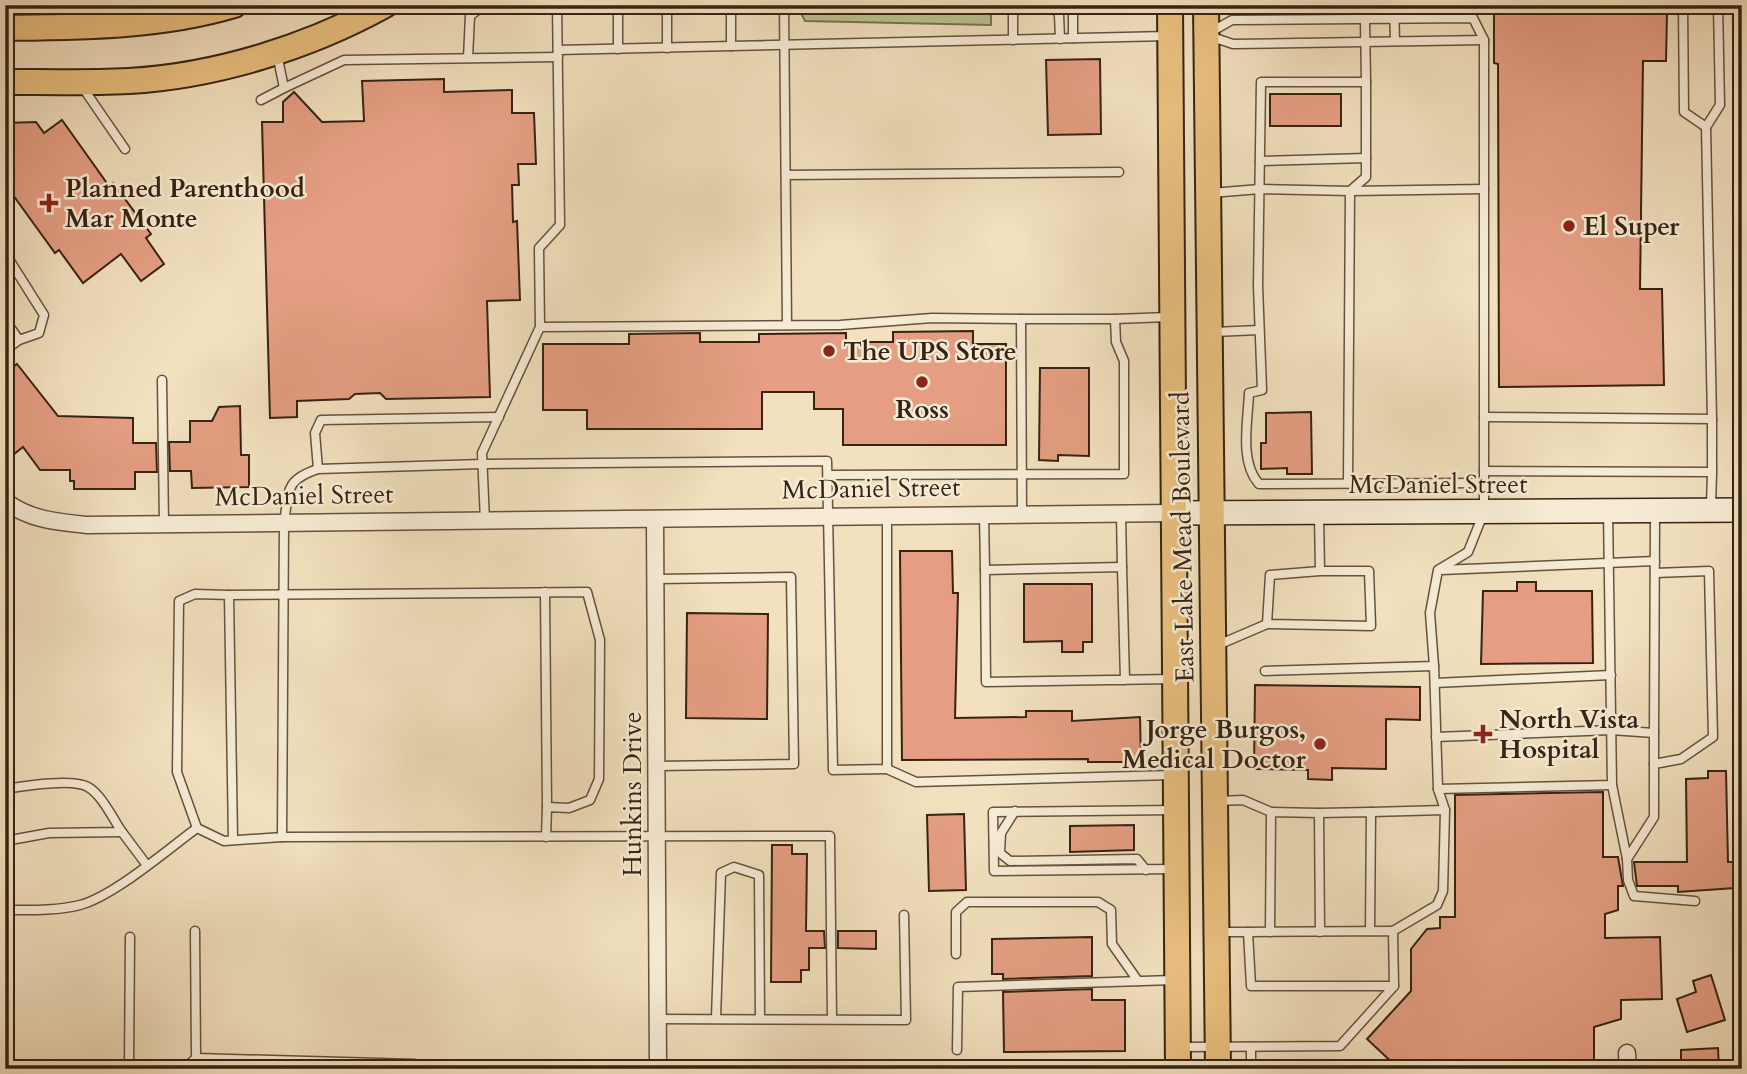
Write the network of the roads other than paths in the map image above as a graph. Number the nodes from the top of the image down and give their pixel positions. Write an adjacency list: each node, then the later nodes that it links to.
1 (234, 5): 21 (main road)
2 (385, 5): 34 (main road)
3 (484, 5): 36 (lane)
4 (557, 5): 35 (lane)
5 (618, 5): 33 (lane)
6 (667, 5): 32 (lane)
7 (732, 5): 31 (lane)
8 (784, 5): 30 (lane)
9 (1053, 5): 25 (lane)
10 (1073, 5): 18 (lane)
11 (1081, 5): 18 (lane)
12 (1170, 5): 23 (main road, East Lake Mead Boulevard)
13 (1206, 5): 22 (main road, East Lake Mead Boulevard)
14 (1395, 5): 20 (lane)
15 (1683, 5): 42 (lane)
16 (1718, 5): 42 (lane)
17 (1015, 6): 26 (lane)
18 (1073, 16): 24 (lane)
19 (1365, 20): 20 (lane); 22 (lane); 28 (lane)
20 (1395, 20): 27 (lane); 29 (lane)
21 (5, 28)
22 (1206, 35): 23 (main road); 28 (lane); 51 (main road, East Lake Mead Boulevard)
23 (1170, 36): 24 (lane); 53 (main road, East Lake Mead Boulevard)
24 (1073, 38): 25 (lane)
25 (1060, 39): 26 (lane)
26 (1013, 40): 30 (lane)
27 (1484, 40): 29 (lane); 49 (lane)
28 (1365, 41): 29 (lane); 39 (lane)
29 (1395, 41)
30 (785, 45): 31 (lane); 47 (lane)
31 (731, 46): 32 (lane)
32 (667, 48): 33 (lane)
33 (618, 49): 35 (lane)
34 (276, 51): 38 (main road); 40 (lane)
35 (558, 54): 36 (lane); 58 (lane)
36 (468, 58): 40 (lane)
37 (5, 82): 38 (main road)
38 (78, 82): 43 (lane)
39 (1366, 82): 44 (lane); 45 (lane)
40 (284, 88): 41 (lane)
41 (261, 100)
42 (1706, 127): 66 (lane)
43 (125, 149)
44 (1366, 158): 45 (lane); 50 (lane)
45 (1260, 161): 48 (lane)
46 (1119, 172): 47 (lane)
47 (786, 175): 57 (lane)
48 (1260, 189): 50 (lane); 51 (lane); 59 (lane)
49 (1484, 190): 50 (lane); 65 (lane)
50 (1350, 191): 73 (lane)
51 (1208, 193): 60 (main road, East Lake Mead Boulevard)
52 (5, 253): 61 (lane)
53 (1173, 317): 55 (lane); 83 (main road, East Lake Mead Boulevard)
54 (1021, 319): 55 (lane); 57 (lane); 72 (lane)
55 (1115, 319): 72 (lane)
56 (5, 320): 61 (lane)
57 (787, 325): 58 (lane)
58 (540, 327): 64 (lane)
59 (1259, 330): 60 (lane); 73 (lane)
60 (1210, 332): 84 (main road, East Lake Mead Boulevard)
61 (19, 340): 62 (lane)
62 (5, 350)
63 (162, 380): 92 (lane)
64 (499, 416): 67 (lane); 68 (lane)
65 (1484, 416): 66 (lane); 69 (lane)
66 (1712, 419): 70 (lane)
67 (482, 464): 68 (lane); 71 (lane); 90 (lane)
68 (318, 469): 91 (lane)
69 (1484, 471): 70 (lane); 74 (lane)
70 (1712, 472): 79 (lane)
71 (828, 475): 72 (lane); 88 (lane)
72 (1022, 475): 86 (lane)
73 (1348, 483): 74 (lane)
74 (1484, 483): 81 (lane)
75 (5, 501): 92 (street, McDaniel Street)
76 (1742, 510): 79 (street, McDaniel Street)
77 (1608, 511): 78 (street, McDaniel Street); 81 (street, McDaniel Street); 94 (lane)
78 (1655, 511): 79 (street, McDaniel Street); 93 (lane)
79 (1711, 511)
80 (1320, 512): 81 (street, McDaniel Street); 84 (street, McDaniel Street); 98 (lane)
81 (1484, 512): 97 (lane)
82 (1121, 513): 83 (street, McDaniel Street); 86 (street, McDaniel Street); 95 (lane)
83 (1174, 513): 84 (street, McDaniel Street); 109 (main road, East Lake Mead Boulevard)
84 (1212, 513): 105 (main road, East Lake Mead Boulevard)
85 (984, 515): 86 (street, McDaniel Street); 87 (street, McDaniel Street); 96 (lane)
86 (1022, 515)
87 (887, 516): 88 (street, McDaniel Street); 117 (lane)
88 (830, 517): 89 (street, McDaniel Street); 117 (lane)
89 (655, 519): 90 (street, McDaniel Street); 100 (street, Hunkins Drive)
90 (485, 521): 91 (street, McDaniel Street)
91 (284, 523): 92 (street, McDaniel Street); 102 (lane)
92 (164, 524)
93 (1655, 561): 94 (lane); 99 (lane)
94 (1609, 562): 97 (lane); 108 (lane)
95 (1122, 567): 96 (lane); 110 (lane)
96 (985, 570): 110 (lane)
97 (1437, 570): 106 (lane)
98 (1320, 571): 104 (lane); 104 (lane)
99 (1655, 573): 113 (lane); 115 (lane)
100 (656, 579): 116 (street, Hunkins Drive); 116 (lane)
101 (545, 592): 102 (lane); 123 (lane); 123 (lane)
102 (283, 593): 103 (lane); 132 (lane)
103 (229, 595): 130 (lane); 135 (lane)
104 (1267, 624): 105 (lane)
105 (1213, 647): 122 (main road, East Lake Mead Boulevard)
106 (1434, 666): 107 (lane); 111 (lane)
107 (1265, 671)
108 (1611, 675): 111 (lane); 112 (lane)
109 (1176, 679): 110 (lane); 118 (main road, East Lake Mead Boulevard)
110 (1125, 680)
111 (1435, 683): 114 (lane)
112 (1611, 730): 113 (lane); 114 (lane); 119 (lane)
113 (1654, 733): 115 (lane)
114 (1436, 737): 121 (lane)
115 (1654, 764): 137 (lane)
116 (657, 766): 134 (street, Hunkins Drive)
117 (887, 769): 118 (lane)
118 (1176, 775): 124 (main road, East Lake Mead Boulevard)
119 (1612, 785): 121 (lane); 137 (lane)
120 (5, 789): 131 (lane)
121 (1437, 789): 125 (lane)
122 (1215, 801): 127 (lane); 139 (main road); 145 (main road, East Lake Mead Boulevard)
123 (547, 807): 133 (lane)
124 (1176, 810): 126 (lane); 139 (main road, East Lake Mead Boulevard)
125 (1445, 810): 128 (lane); 150 (lane)
126 (1015, 811): 140 (lane); 140 (lane)
127 (1271, 812): 129 (lane); 147 (lane)
128 (1371, 812): 129 (lane); 149 (lane)
129 (1319, 813): 148 (lane)
130 (197, 828): 135 (lane); 138 (lane)
131 (122, 832): 136 (lane); 138 (lane)
132 (282, 837): 133 (lane); 135 (lane)
133 (546, 837): 134 (lane)
134 (656, 837): 158 (street, Hunkins Drive); 159 (lane)
135 (233, 840)
136 (5, 841)
137 (1627, 859): 141 (lane)
138 (146, 864): 142 (lane)
139 (1177, 869): 140 (lane); 153 (main road, East Lake Mead Boulevard)
140 (1146, 870)
141 (1695, 901)
142 (5, 910)
143 (904, 915): 159 (lane)
144 (195, 932): 162 (lane)
145 (1216, 932): 146 (lane); 163 (main road, East Lake Mead Boulevard)
146 (1248, 932): 147 (lane); 155 (lane)
147 (1270, 932): 148 (lane)
148 (1320, 932): 149 (lane)
149 (1370, 932): 150 (lane)
150 (1393, 932): 155 (lane)
151 (130, 937): 165 (lane)
152 (956, 954): 154 (lane)
153 (1177, 980): 154 (lane); 164 (main road, East Lake Mead Boulevard)
154 (1138, 981): 161 (lane)
155 (1395, 986): 160 (lane)
156 (716, 1018): 157 (lane); 157 (lane); 158 (lane)
157 (760, 1018): 159 (lane)
158 (657, 1019): 168 (street, Hunkins Drive)
159 (832, 1019)
160 (1251, 1047): 163 (lane); 170 (lane)
161 (957, 1050)
162 (196, 1058): 166 (lane); 167 (lane)
163 (1218, 1058): 164 (lane)
164 (1178, 1060): 169 (lane)
165 (129, 1069)
166 (184, 1069)
167 (414, 1069)
168 (658, 1069)
169 (1138, 1069)
170 (1251, 1069)

